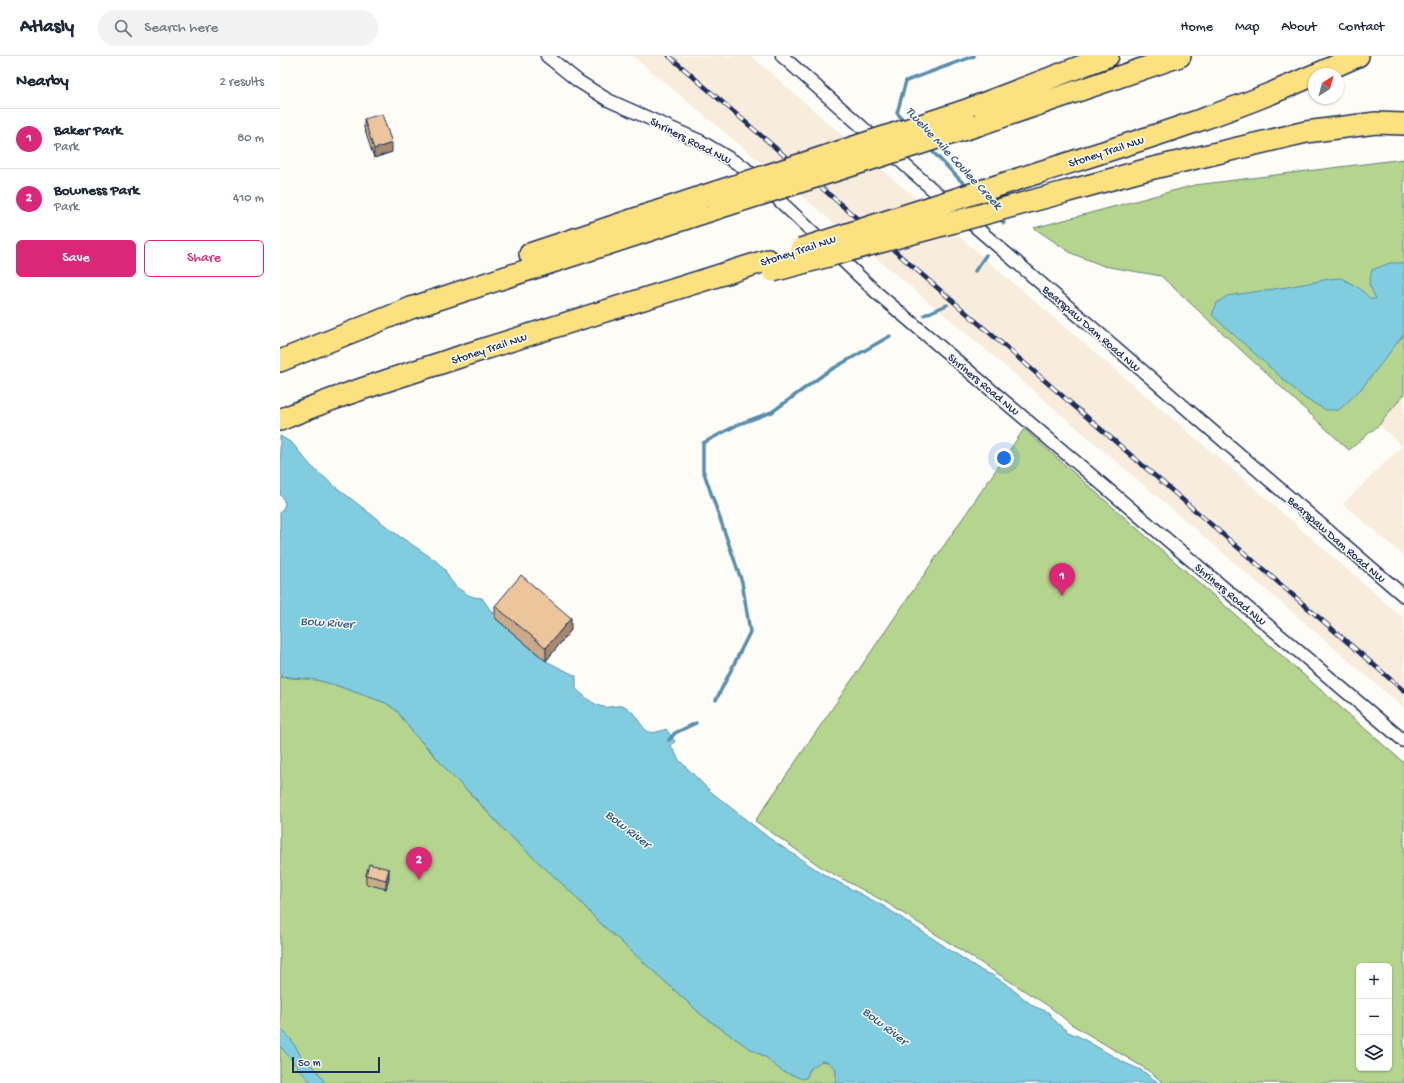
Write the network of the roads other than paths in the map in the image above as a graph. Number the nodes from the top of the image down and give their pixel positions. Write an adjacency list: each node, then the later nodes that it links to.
1 (547, 56): 14 (street, Shriners Road NW)
2 (782, 56): 13 (street, Bearspaw Dam Road NW)
3 (1108, 56): 8 (highway)
4 (1180, 56): 8 (highway)
5 (1358, 56): 6 (highway)
6 (1331, 68)
7 (1308, 78): 10 (highway, Stoney Trail NW, bridge)
8 (971, 118): 11 (highway, bridge)
9 (1404, 124): 10 (highway, bridge)
10 (770, 265): 12 (highway, Stoney Trail NW)
11 (280, 361)
12 (280, 420)
13 (1404, 596)
14 (1404, 741)

